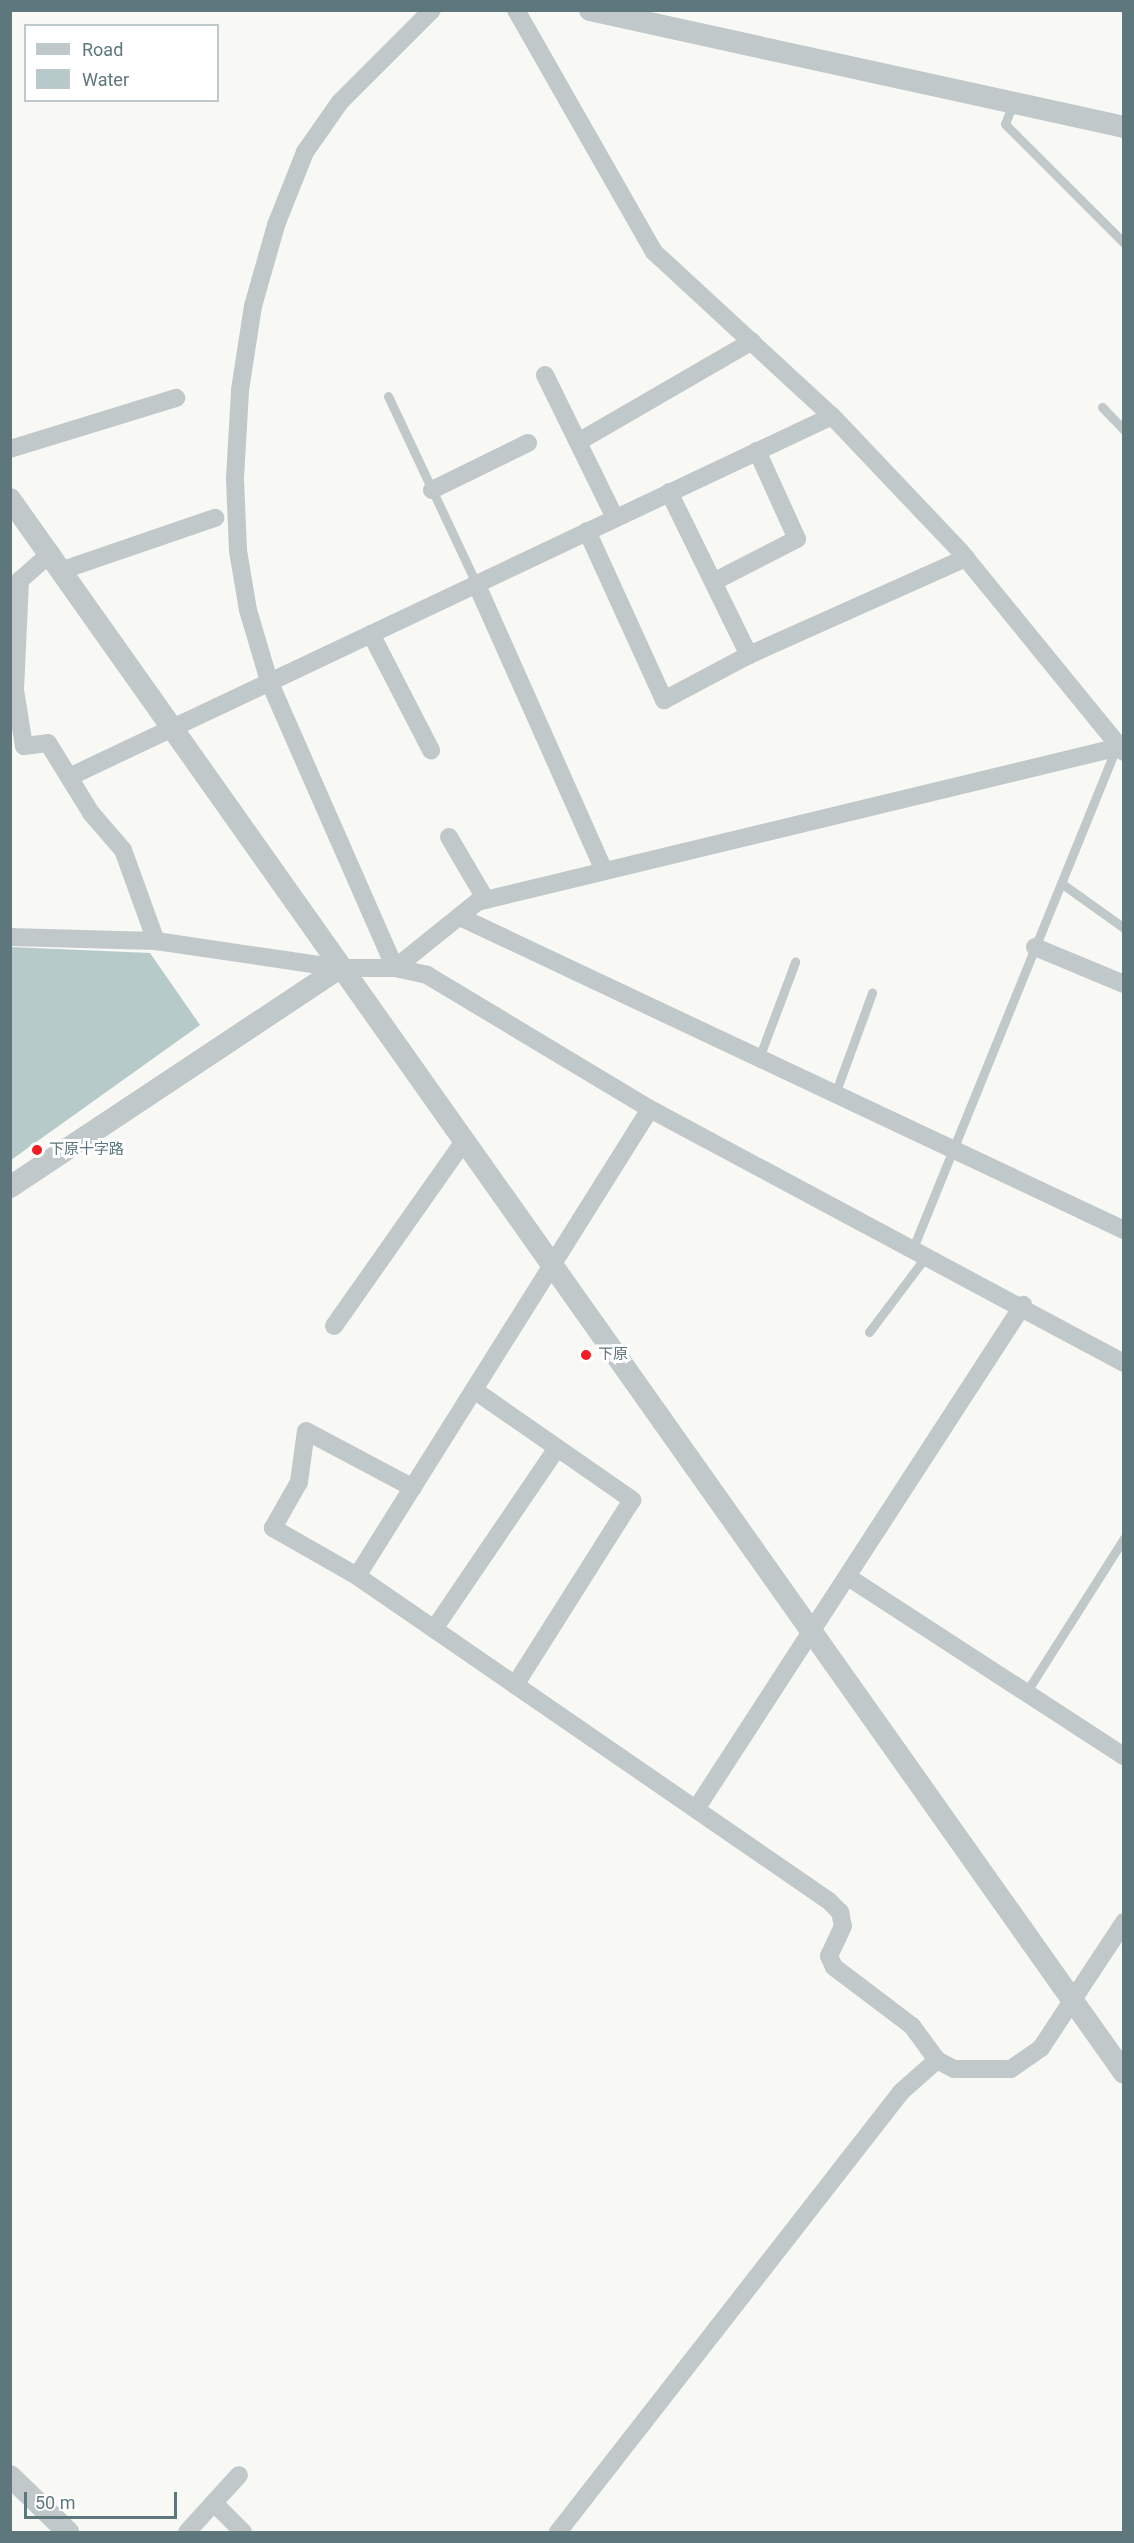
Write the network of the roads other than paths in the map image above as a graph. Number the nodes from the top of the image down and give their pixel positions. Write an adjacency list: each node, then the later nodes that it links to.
1 (432, 10): 30 (street)
2 (516, 10): 7 (street)
3 (590, 10): 4 (street)
4 (1014, 103): 5 (street); 6 (lane)
5 (1124, 127)
6 (1124, 243)
7 (752, 341): 12 (street); 15 (street)
8 (545, 375): 15 (street)
9 (388, 396): 18 (lane)
10 (176, 398): 16 (street)
11 (1102, 407): 13 (lane)
12 (832, 416): 17 (street); 24 (street)
13 (1124, 430)
14 (528, 442): 18 (street)
15 (578, 442): 22 (street)
16 (10, 449)
17 (757, 452): 19 (street); 26 (street)
18 (432, 490): 27 (lane)
19 (669, 492): 22 (street); 26 (street)
20 (10, 499): 25 (street)
21 (215, 518): 25 (street)
22 (615, 518): 23 (street)
23 (587, 531): 27 (street); 29 (street)
24 (966, 558): 29 (street); 32 (street)
25 (57, 562): 31 (street); 34 (street)
26 (715, 581): 29 (street)
27 (476, 583): 28 (street); 36 (street)
28 (370, 634): 30 (street); 33 (street)
29 (748, 656)
30 (269, 681): 31 (street); 46 (street)
31 (175, 729): 34 (street); 45 (street)
32 (1121, 749): 36 (street); 37 (lane)
33 (431, 750)
34 (69, 777): 42 (street)
35 (449, 837): 38 (street)
36 (604, 870): 38 (street)
37 (1061, 883): 40 (lane); 43 (lane)
38 (486, 900): 39 (street)
39 (460, 917): 46 (street); 49 (street)
40 (1124, 928)
41 (10, 937): 42 (street)
42 (156, 941): 45 (street)
43 (1035, 947): 47 (street); 53 (lane)
44 (795, 962): 49 (lane)
45 (339, 968): 46 (street); 52 (street); 54 (street)
46 (395, 968): 51 (street)
47 (1124, 984)
48 (872, 993): 50 (lane)
49 (759, 1058): 50 (street)
50 (835, 1094): 53 (street)
51 (650, 1109): 56 (street); 57 (street)
52 (464, 1141): 57 (street); 59 (street)
53 (953, 1149): 55 (street); 56 (lane)
54 (10, 1187)
55 (1124, 1230)
56 (920, 1251): 58 (street); 60 (lane)
57 (553, 1264): 62 (street); 69 (street)
58 (1023, 1305): 61 (street); 67 (street)
59 (334, 1326)
60 (869, 1332)
61 (1124, 1363)
62 (474, 1390): 63 (street); 64 (street)
63 (557, 1448): 68 (street); 70 (street)
64 (413, 1488): 66 (street); 66 (street)
65 (1124, 1538): 71 (lane)
66 (357, 1576): 68 (street)
67 (848, 1577): 69 (street); 71 (street)
68 (434, 1629): 70 (street)
69 (814, 1629): 73 (street); 75 (street)
70 (515, 1685): 73 (street)
71 (1027, 1691): 72 (street)
72 (1124, 1756)
73 (696, 1809): 76 (street)
74 (1124, 1922): 75 (street)
75 (1073, 1999): 76 (street); 77 (street)
76 (937, 2061): 84 (street)
77 (1124, 2073)
78 (239, 2475): 80 (street)
79 (10, 2476): 81 (street)
80 (214, 2503): 82 (street); 83 (street)
81 (68, 2532)
82 (188, 2532)
83 (243, 2532)
84 (558, 2532)

